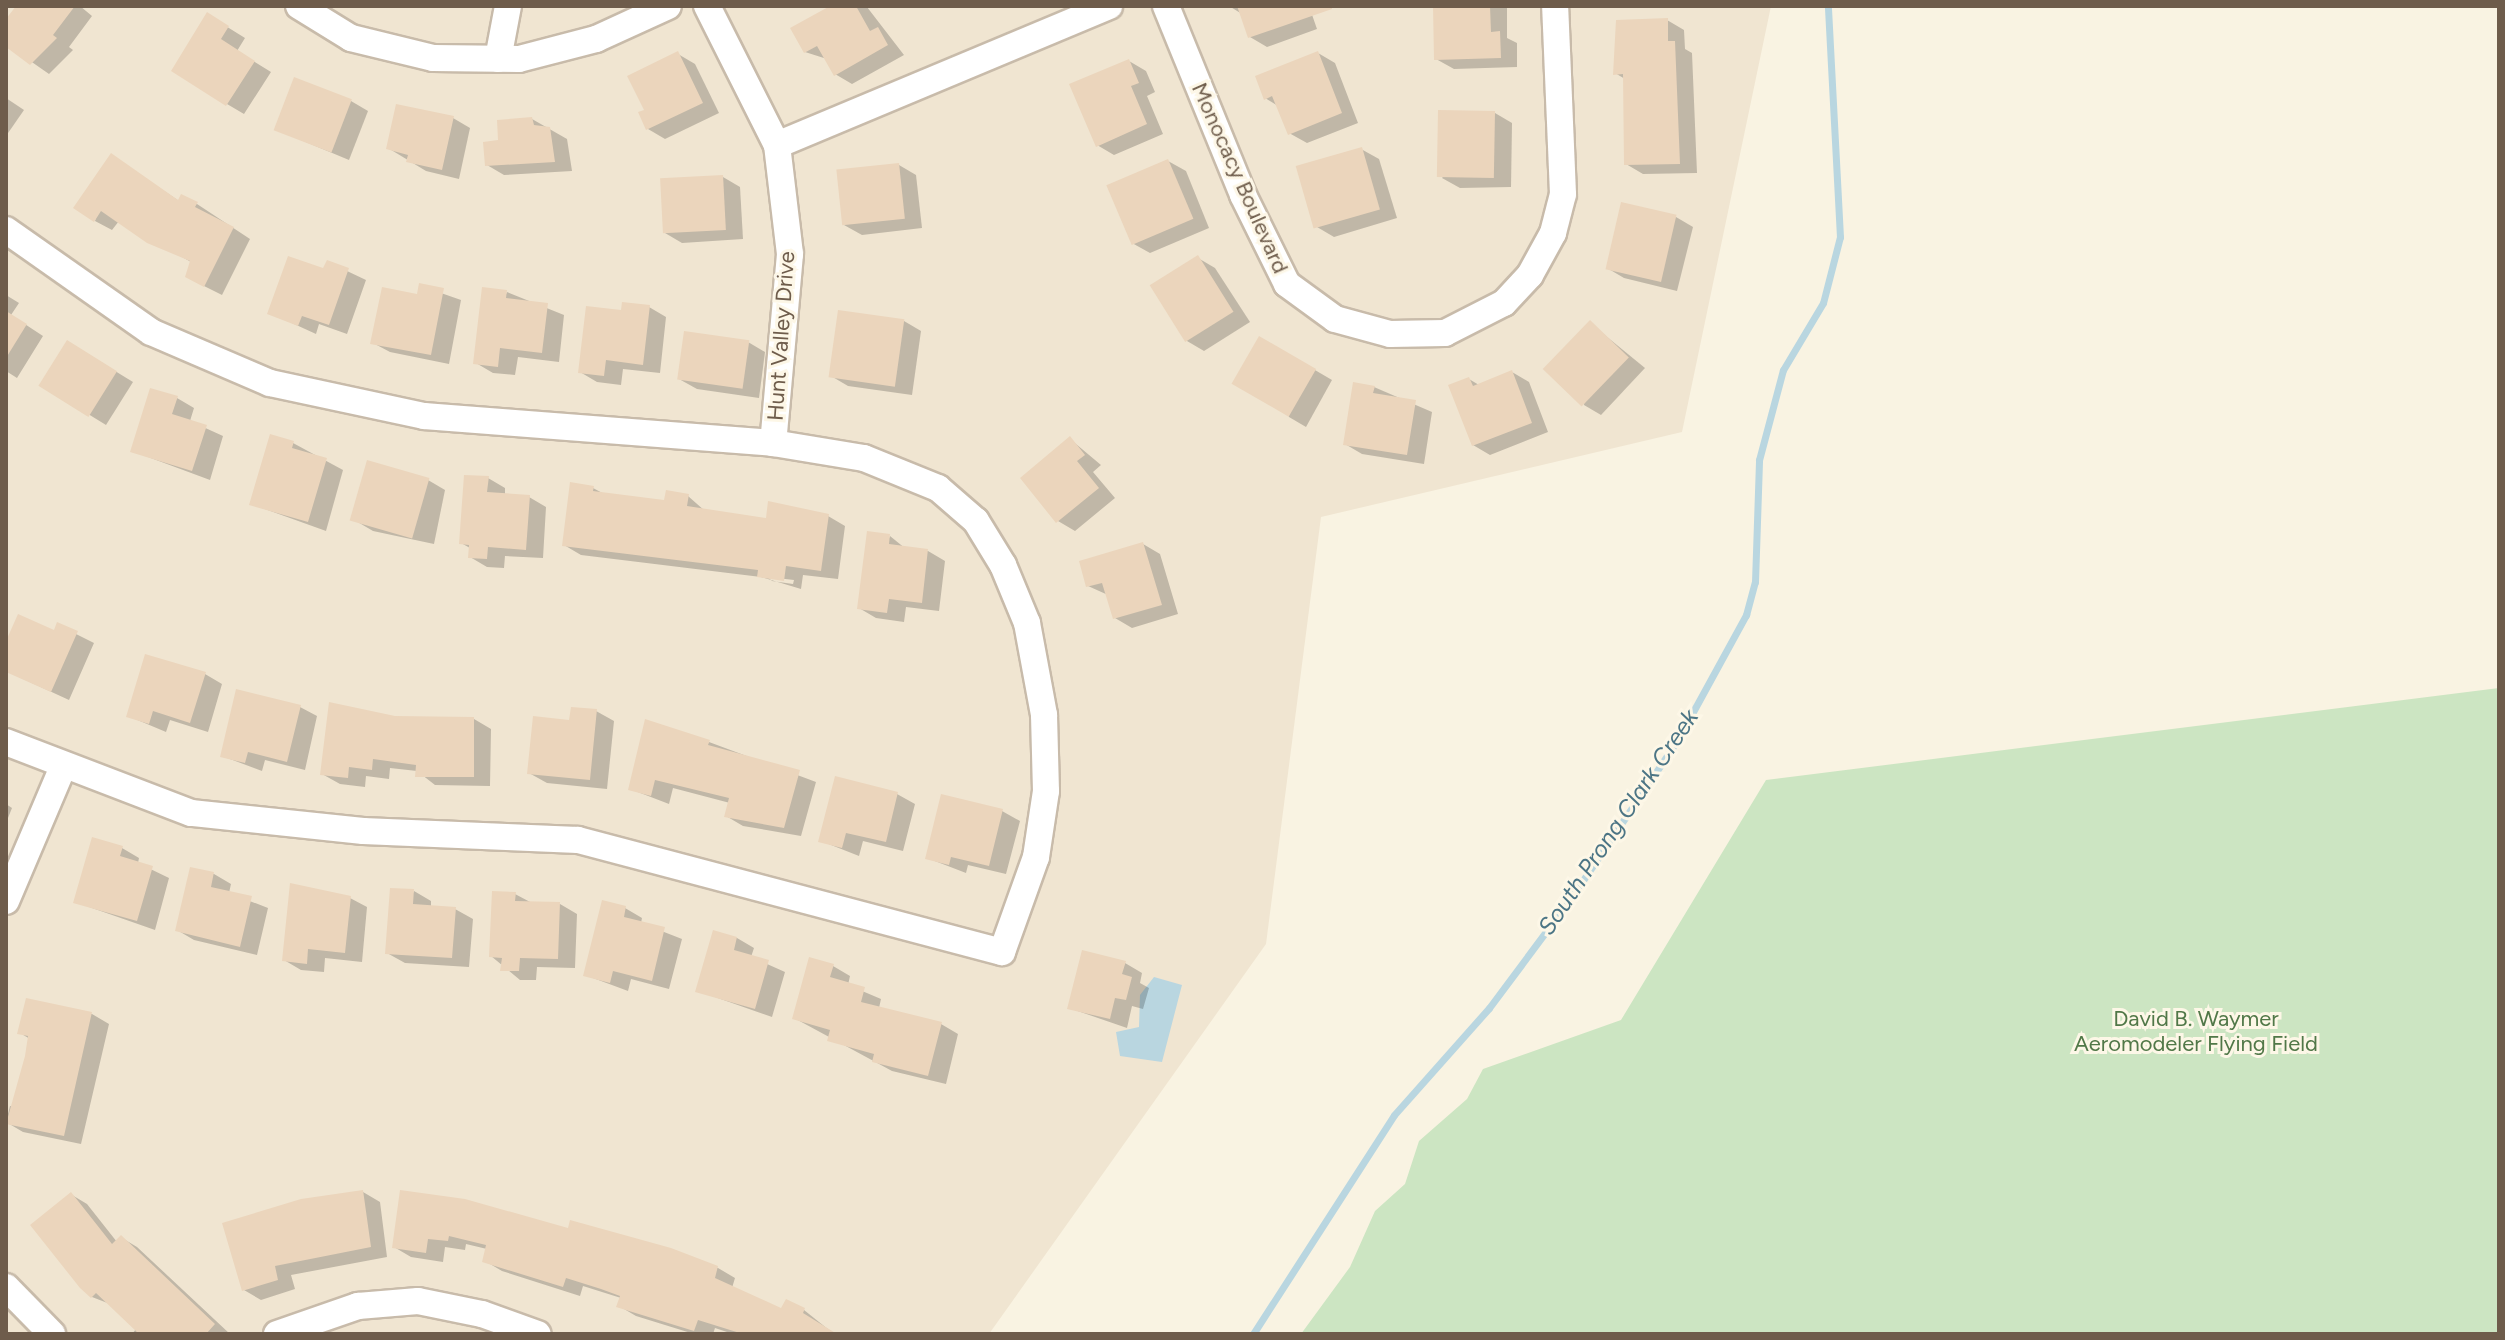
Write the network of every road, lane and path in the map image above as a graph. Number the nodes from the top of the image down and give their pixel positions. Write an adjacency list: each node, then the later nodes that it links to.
1 (299, 6): 8 (street)
2 (508, 6): 8 (street)
3 (668, 6): 8 (street)
4 (707, 6): 9 (street, Hunt Valley Drive)
5 (1109, 6): 9 (street)
6 (1166, 6): 7 (street, Monocacy Boulevard)
7 (1555, 6)
8 (498, 59)
9 (777, 145): 11 (street, Hunt Valley Drive)
10 (6, 230): 11 (street)
11 (773, 443): 13 (street)
12 (6, 742): 13 (street)
13 (63, 767): 14 (street)
14 (6, 901)
15 (6, 1287): 16 (street)
16 (52, 1334)
17 (277, 1334): 18 (street)
18 (538, 1334)

